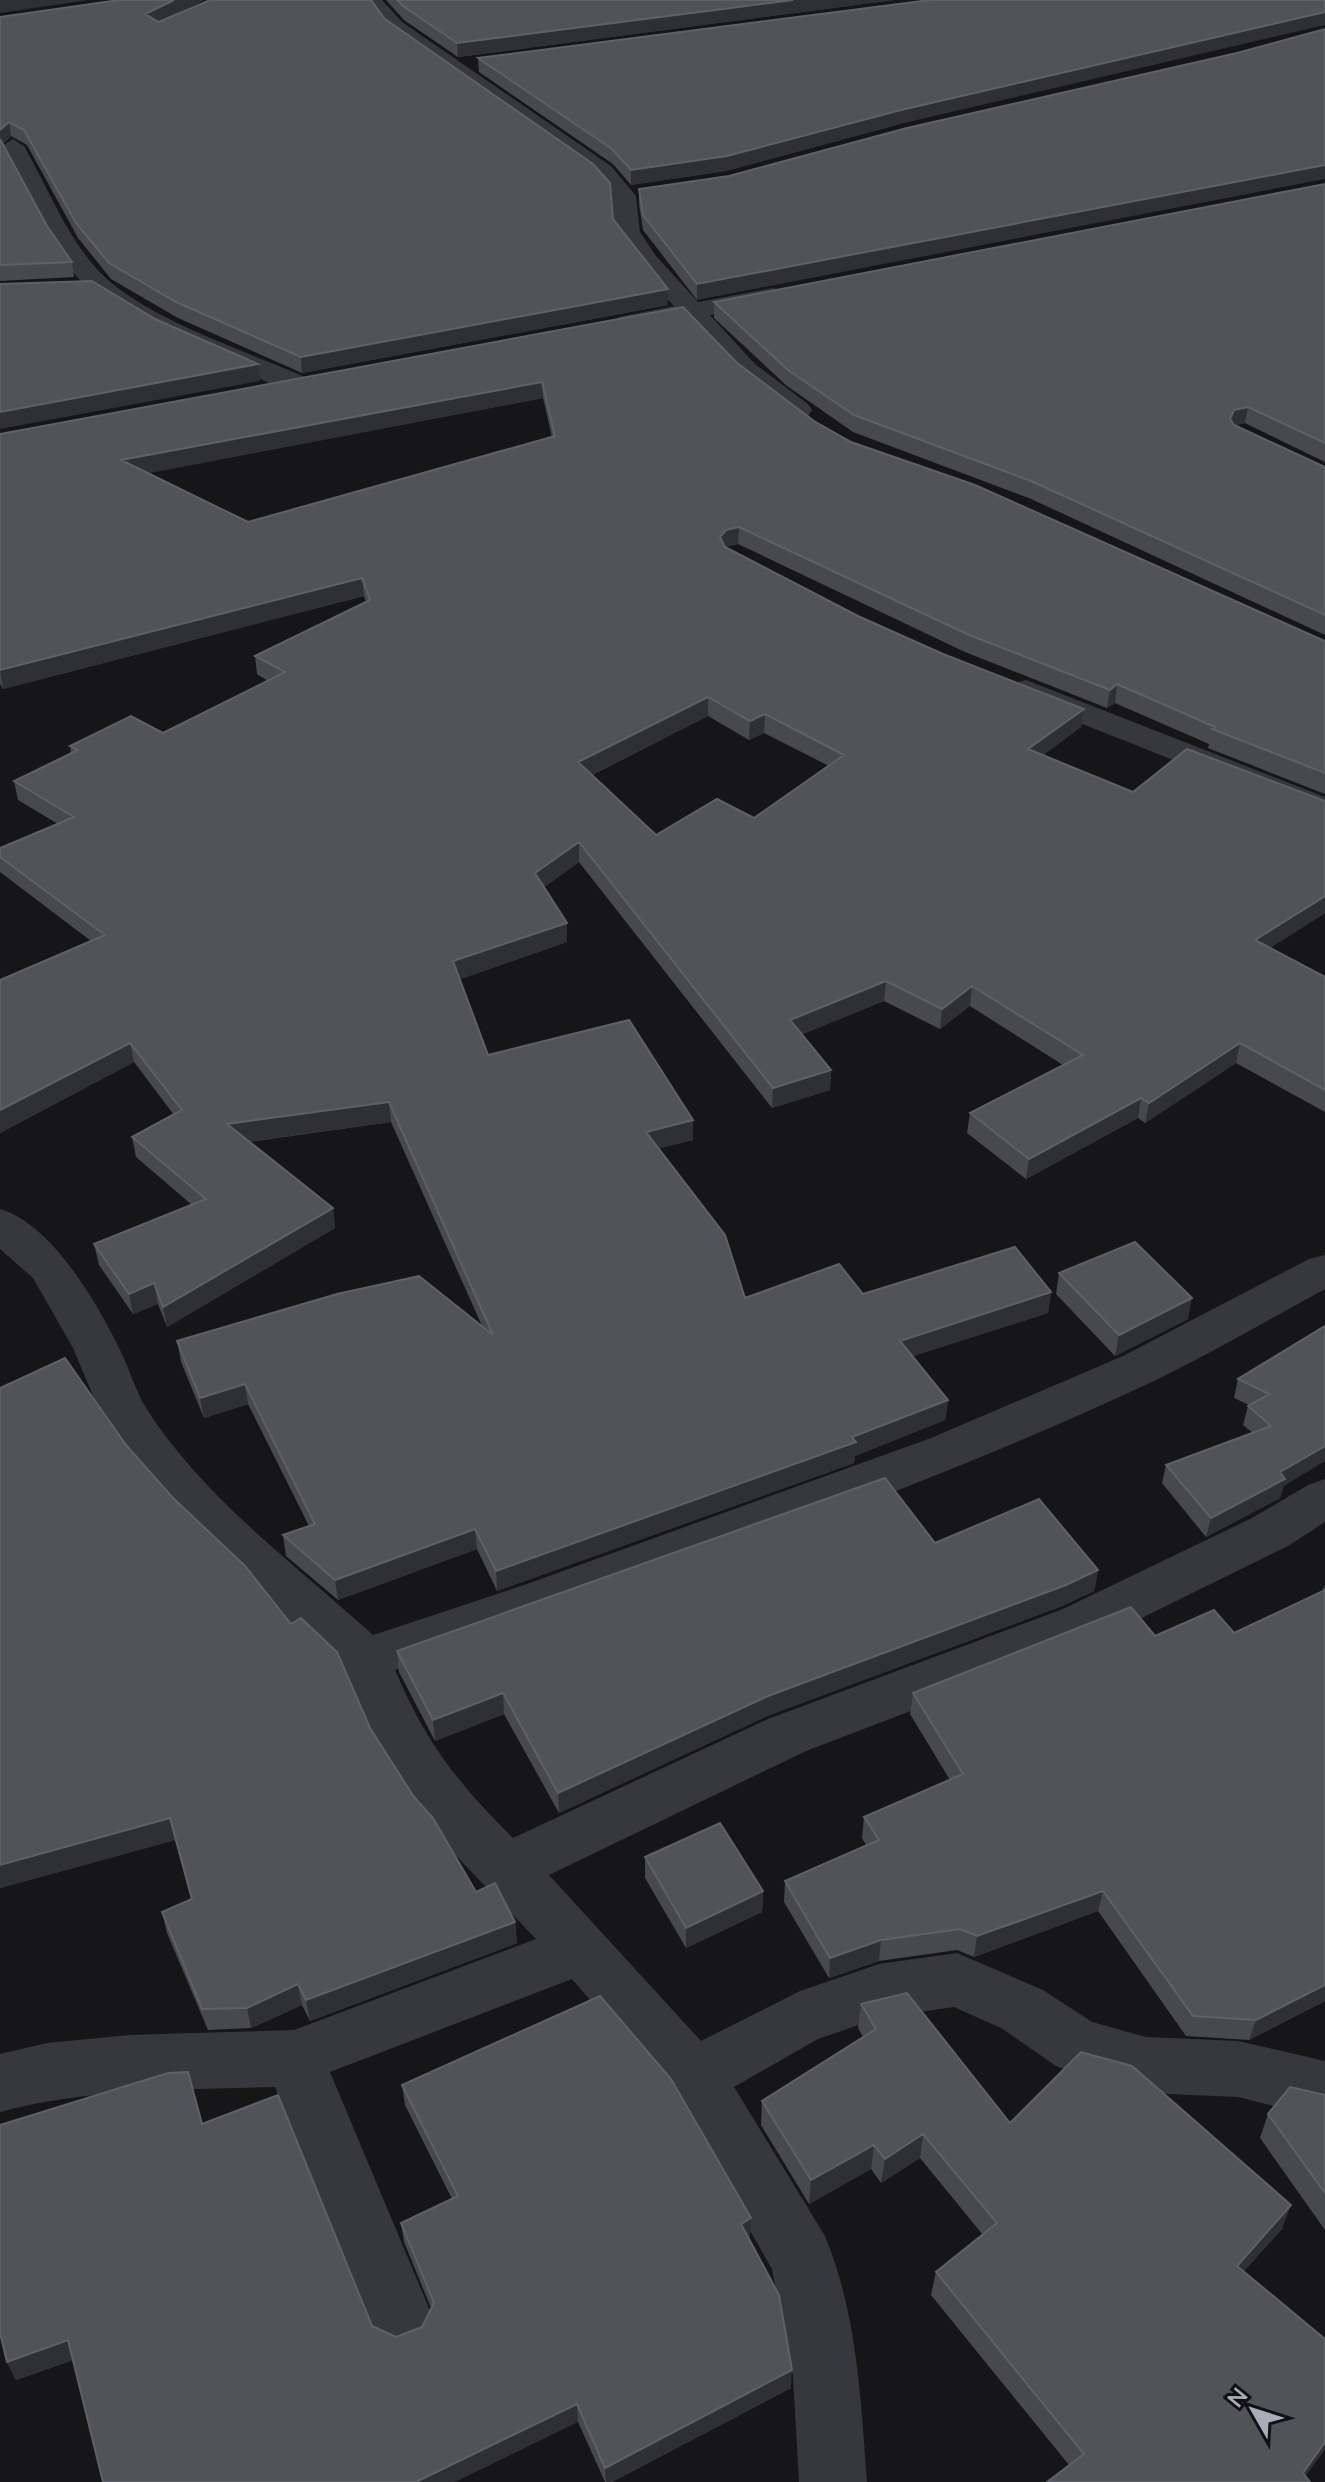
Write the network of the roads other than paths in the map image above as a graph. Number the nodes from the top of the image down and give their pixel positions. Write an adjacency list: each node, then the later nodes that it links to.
1 (372, 0): 3 (street)
2 (485, 62): 3 (street)
3 (454, 66): 6 (street)
4 (13, 146): 9 (street)
5 (798, 291): 6 (street)
6 (689, 311): 7 (street); 11 (street)
7 (611, 326)
8 (329, 378): 9 (street)
9 (298, 384): 10 (street)
10 (253, 393)
11 (815, 421)
12 (995, 678): 13 (street)
13 (1325, 809)
14 (0, 1224): 17 (street)
15 (1325, 1270): 17 (street)
16 (1325, 1498): 18 (street)
17 (364, 1659): 18 (street)
18 (506, 1868): 19 (street)
19 (582, 1948): 20 (street); 21 (street)
20 (294, 2058): 22 (street); 24 (street)
21 (694, 2077): 23 (street); 25 (street)
22 (0, 2083)
23 (1325, 2090)
24 (401, 2320)
25 (833, 2482)

